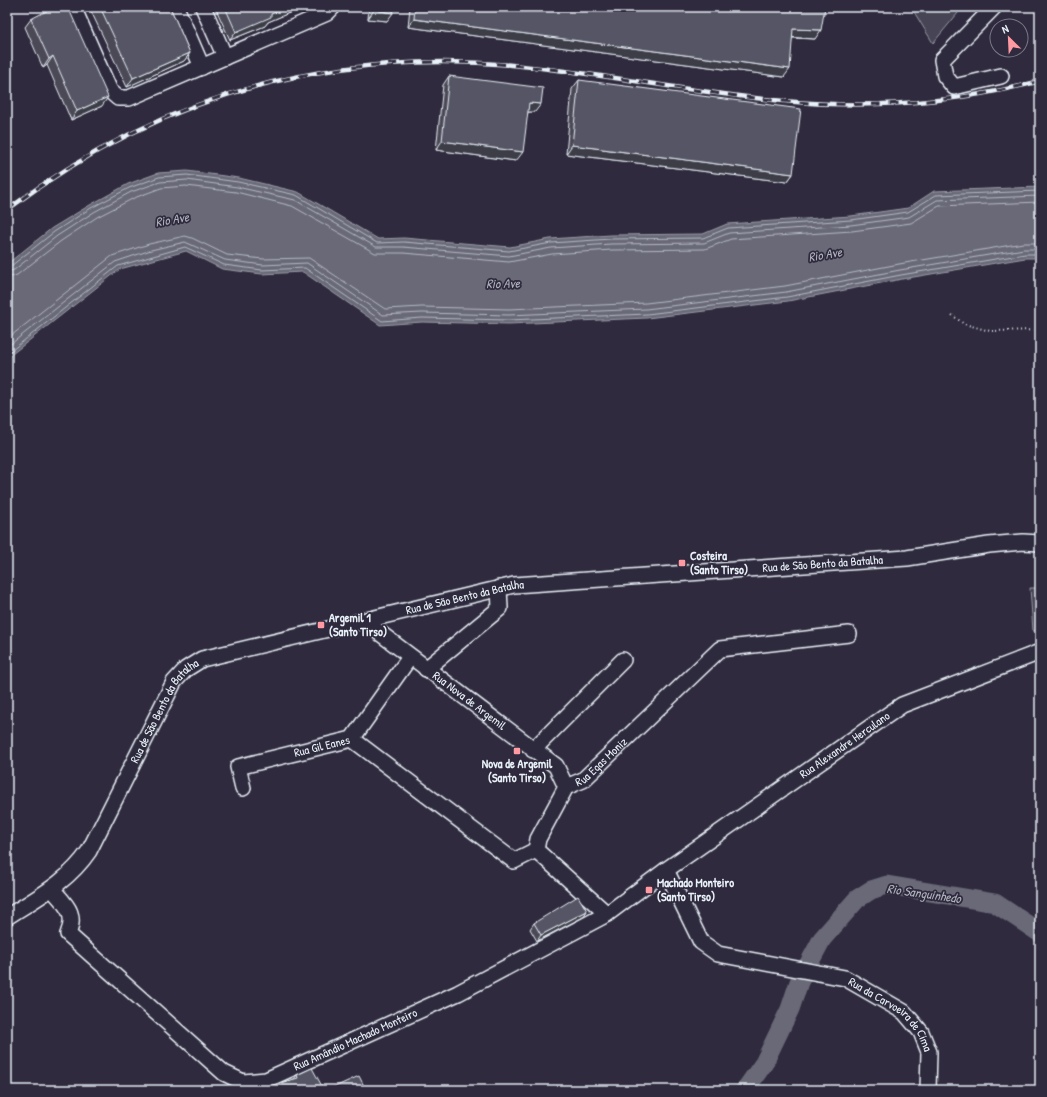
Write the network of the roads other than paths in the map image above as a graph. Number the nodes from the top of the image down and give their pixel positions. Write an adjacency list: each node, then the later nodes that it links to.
1 (73, 7): 7 (street)
2 (176, 7): 7 (street)
3 (203, 7): 6 (street)
4 (334, 7): 6 (street)
5 (994, 7): 8 (street)
6 (225, 57): 7 (street)
7 (202, 67)
8 (1001, 76)
9 (1040, 543): 10 (street, Rua de São Bento da Batalha)
10 (499, 588): 11 (street, Rua de São Bento da Batalha); 16 (street)
11 (364, 621): 13 (street, Rua Nova de Argemil); 23 (street, Rua de São Bento da Batalha)
12 (849, 634): 19 (street, Rua Egas Moniz)
13 (410, 657): 16 (street, Rua Nova de Argemil); 17 (street, Rua Gil Eanes)
14 (1038, 657): 22 (street, Rua Alexandre Herculano)
15 (623, 660): 18 (street)
16 (426, 669): 18 (street, Rua Nova de Argemil)
17 (352, 739): 20 (street, Rua Gil Eanes); 21 (street)
18 (533, 750): 19 (street, Rua Nova de Argemil)
19 (566, 787): 21 (street, Rua Egas Moniz)
20 (243, 788)
21 (536, 850): 24 (street)
22 (666, 870): 24 (street, Rua Amândio Machado Monteiro); 26 (street, Rua da Carvoeira de Cima)
23 (52, 889): 24 (street, Rua Amândio Machado Monteiro); 25 (street, Rua de São Bento da Batalha)
24 (607, 914)
25 (7, 917)
26 (928, 1090)

